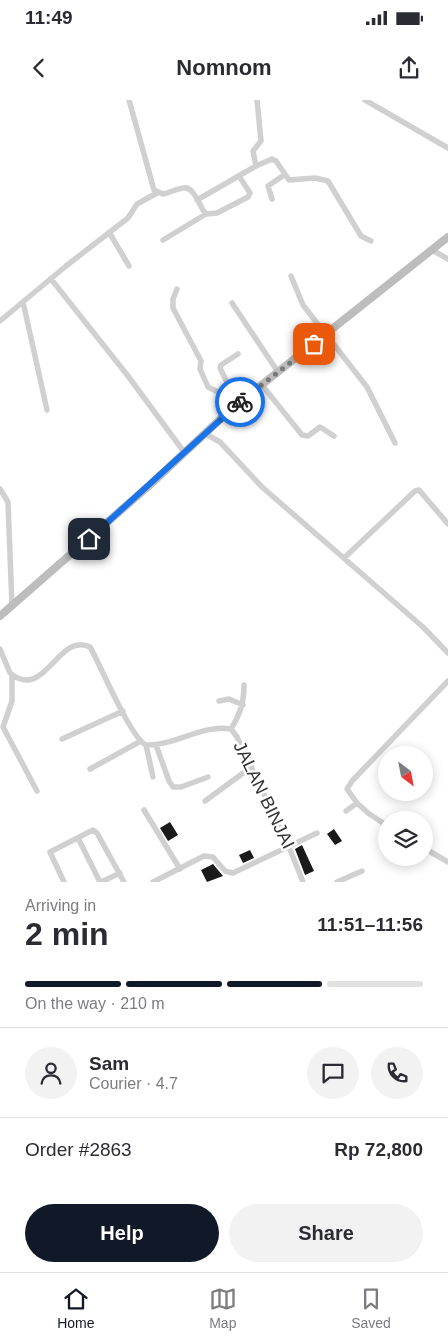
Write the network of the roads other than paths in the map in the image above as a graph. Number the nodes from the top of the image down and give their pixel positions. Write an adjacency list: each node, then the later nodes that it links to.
1 (129, 100): 8 (street)
2 (258, 100): 5 (street)
3 (365, 100): 4 (street)
4 (448, 148)
5 (256, 166): 6 (street); 7 (street)
6 (284, 175): 9 (street); 15 (street)
7 (239, 176): 10 (street); 11 (street)
8 (157, 193): 10 (street); 12 (street)
9 (272, 199)
10 (197, 200): 11 (street)
11 (206, 214): 14 (street)
12 (109, 232): 18 (street); 20 (street)
13 (448, 237): 16 (street)
14 (162, 240)
15 (370, 242)
16 (432, 250): 17 (street); 25 (street)
17 (448, 259)
18 (130, 266)
19 (291, 276): 25 (street)
20 (52, 279): 22 (street); 34 (street)
21 (177, 289): 29 (street)
22 (23, 302): 24 (street); 30 (street)
23 (232, 303): 27 (street)
24 (0, 321)
25 (325, 335): 27 (street); 33 (street)
26 (238, 354): 29 (street)
27 (278, 372): 28 (street)
28 (262, 385): 29 (street); 32 (street)
29 (235, 406): 31 (street)
30 (47, 410)
31 (204, 433): 34 (street); 37 (street)
32 (334, 436)
33 (396, 443)
34 (184, 452): 38 (street)
35 (0, 489): 38 (street)
36 (448, 524): 37 (street)
37 (344, 558): 41 (street)
38 (12, 606): 39 (street)
39 (0, 616)
40 (0, 649): 42 (street)
41 (448, 653)
42 (12, 675): 47 (street); 56 (street)
43 (448, 681): 58 (street)
44 (244, 685): 46 (street)
45 (218, 701): 46 (street)
46 (243, 705): 48 (street)
47 (123, 711): 49 (street); 50 (street)
48 (231, 729): 51 (street, JALAN BINJAI); 52 (street, JALAN BINJAI)
49 (62, 739)
50 (143, 743): 51 (street, JALAN BINJAI); 53 (street); 54 (street)
51 (156, 745): 55 (street)
52 (250, 768): 57 (street); 64 (street, JALAN BINJAI)
53 (90, 769)
54 (153, 777)
55 (208, 777)
56 (37, 791)
57 (205, 801)
58 (357, 803): 60 (street); 61 (street)
59 (144, 810): 67 (street)
60 (346, 811)
61 (378, 820)
62 (317, 832): 64 (street)
63 (78, 838): 69 (street); 70 (street); 71 (street)
64 (289, 847): 67 (street); 74 (street, JALAN BINJAI)
65 (433, 853): 66 (street)
66 (448, 862)
67 (180, 869): 73 (street)
68 (362, 871): 75 (street)
69 (120, 873): 71 (street); 72 (street)
70 (64, 882)
71 (101, 882)
72 (124, 882)
73 (153, 882)
74 (303, 882)
75 (337, 882)

